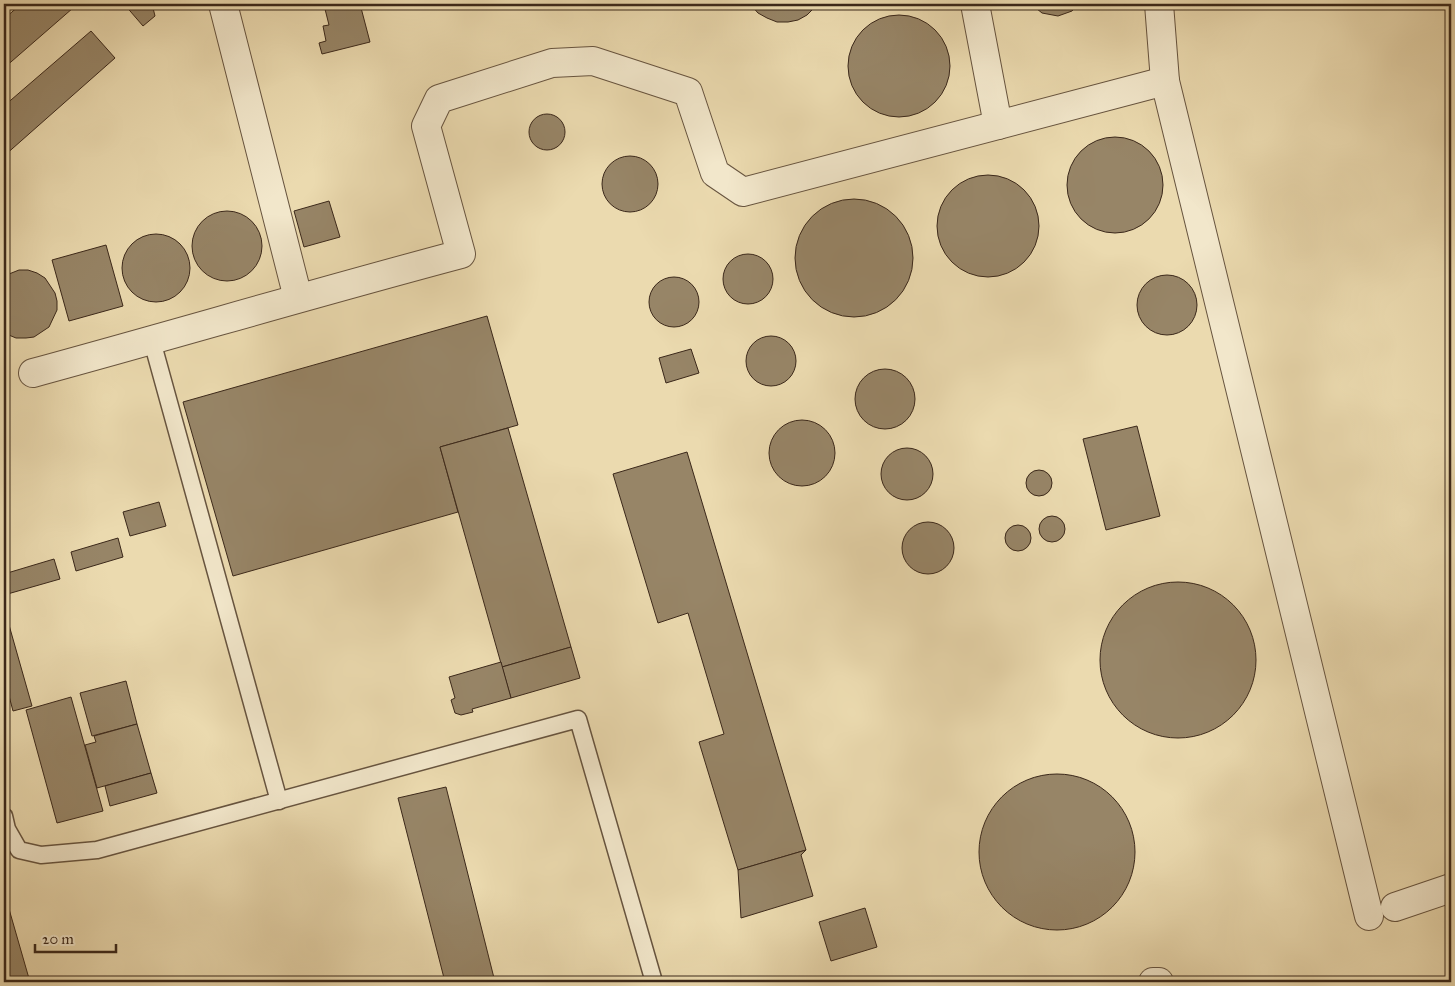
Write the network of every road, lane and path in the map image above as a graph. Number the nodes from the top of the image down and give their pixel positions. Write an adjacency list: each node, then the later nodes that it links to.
1 (223, 4): 6 (street)
2 (975, 4): 5 (street)
3 (1159, 4): 4 (street)
4 (1164, 81): 5 (street); 13 (street)
5 (998, 125): 6 (street)
6 (298, 298): 7 (street)
7 (152, 341): 8 (street); 9 (lane)
8 (33, 373)
9 (279, 801): 10 (lane); 14 (lane)
10 (4, 816)
11 (1451, 888): 12 (street)
12 (1395, 907)
13 (1369, 916)
14 (654, 982)
15 (1154, 982): 16 (street)
16 (1159, 982)

